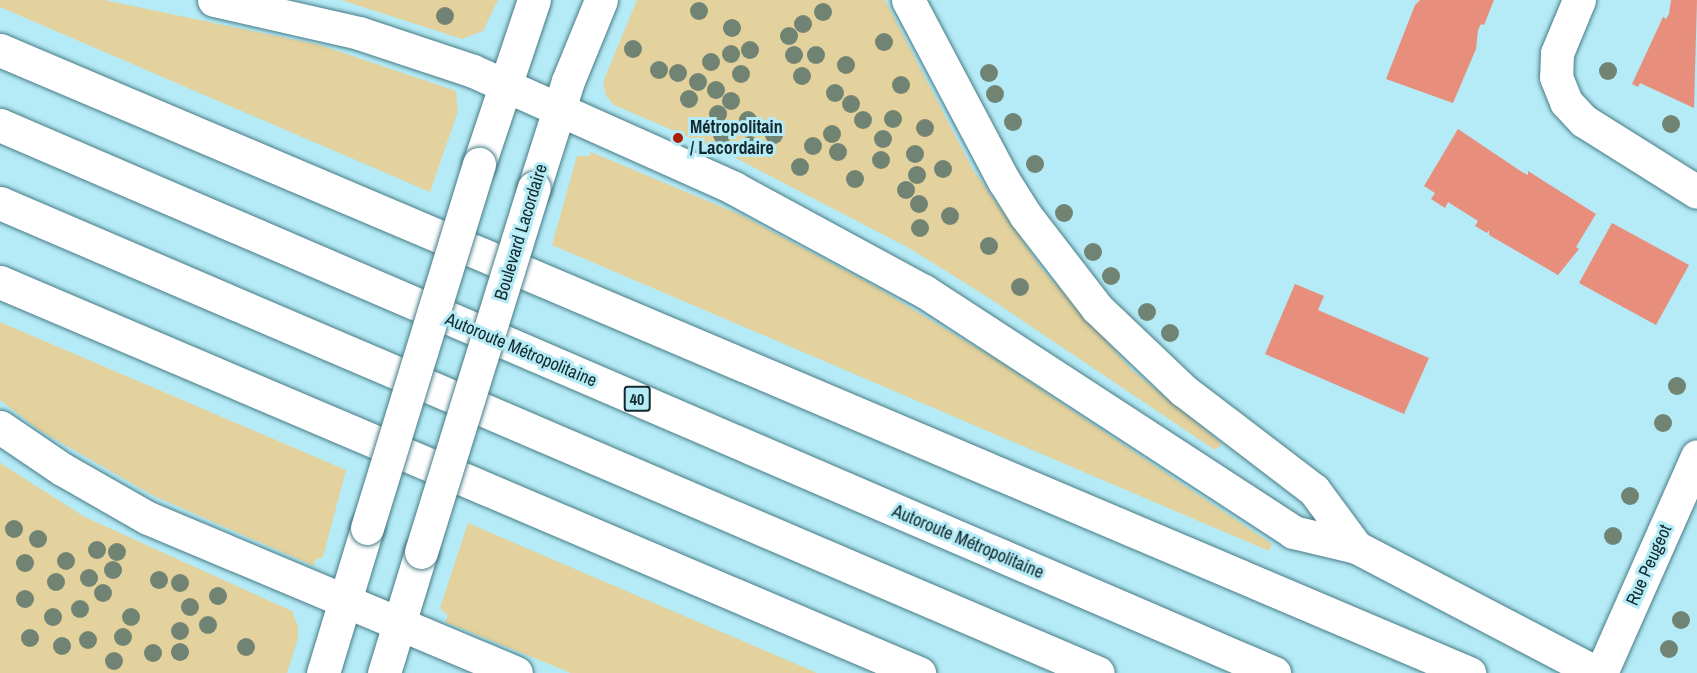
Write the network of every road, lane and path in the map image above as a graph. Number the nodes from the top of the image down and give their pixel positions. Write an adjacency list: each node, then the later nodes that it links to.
1 (214, 0): 7 (main road)
2 (534, 0): 7 (main road)
3 (602, 0): 8 (main road, Boulevard Lacordaire)
4 (908, 0): 15 (main road)
5 (1579, 0): 10 (main road)
6 (0, 50): 24 (main road)
7 (503, 85): 8 (main road); 16 (main road, bridge)
8 (558, 109): 15 (main road); 17 (main road, Boulevard Lacordaire, bridge)
9 (0, 125): 23 (main road, Autoroute Métropolitaine / 40)
10 (1697, 192)
11 (0, 203): 22 (main road)
12 (0, 282): 21 (main road)
13 (0, 428): 16 (main road)
14 (1697, 456): 25 (main road, Rue Peugeot)
15 (1356, 547): 25 (main road)
16 (345, 601): 17 (main road); 18 (main road)
17 (399, 624): 19 (main road, Boulevard Lacordaire); 20 (main road)
18 (323, 673)
19 (384, 673)
20 (516, 673)
21 (919, 673)
22 (1098, 673)
23 (1274, 673)
24 (1469, 673)
25 (1598, 673)

